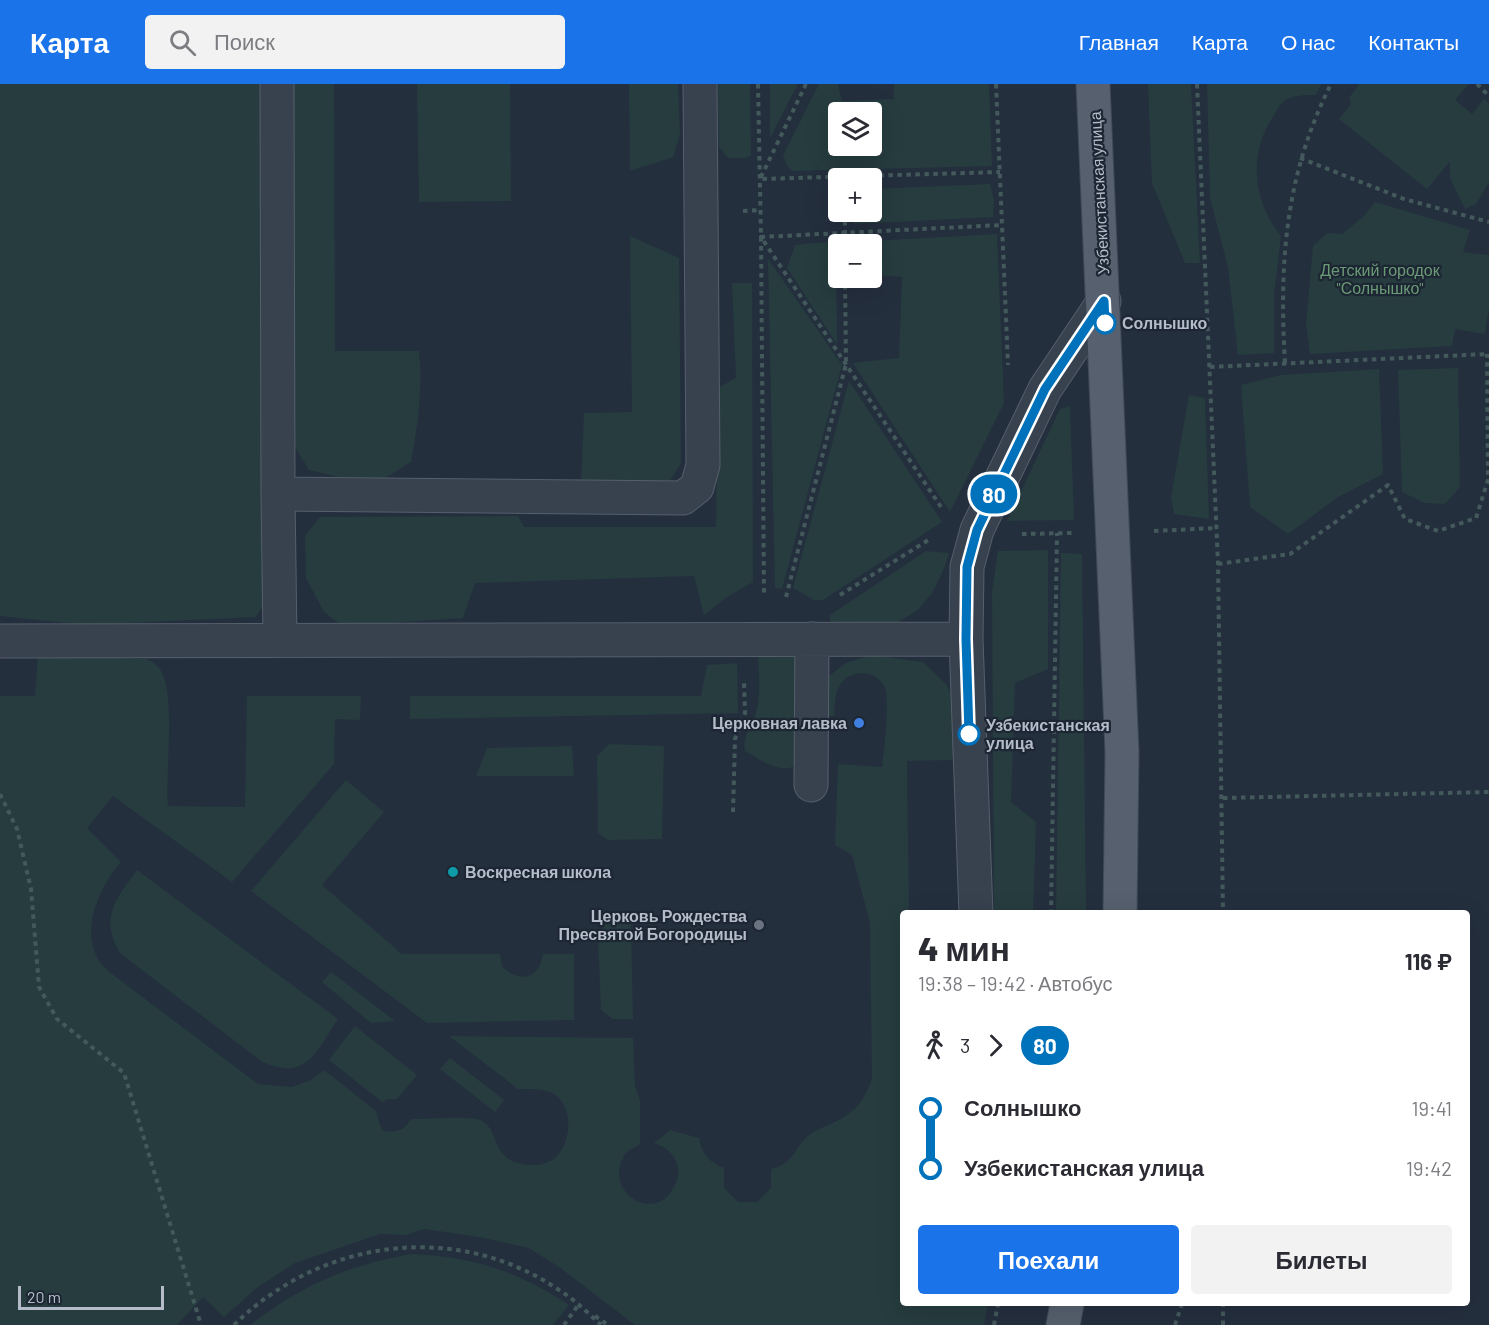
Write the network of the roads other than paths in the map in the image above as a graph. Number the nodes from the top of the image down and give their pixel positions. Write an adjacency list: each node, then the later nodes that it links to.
1 (277, 84): 5 (lane)
2 (700, 84): 5 (lane)
3 (1094, 84): 4 (main road, Узбекистанская улица)
4 (1104, 301): 7 (lane); 12 (main road, Узбекистанская улица)
5 (278, 494): 8 (lane)
6 (812, 639): 7 (lane); 8 (lane); 10 (lane)
7 (966, 639): 11 (lane)
8 (280, 640): 9 (lane)
9 (0, 641)
10 (811, 785)
11 (976, 910)
12 (1120, 910)
13 (1067, 1306): 14 (main road)
14 (1063, 1325)

